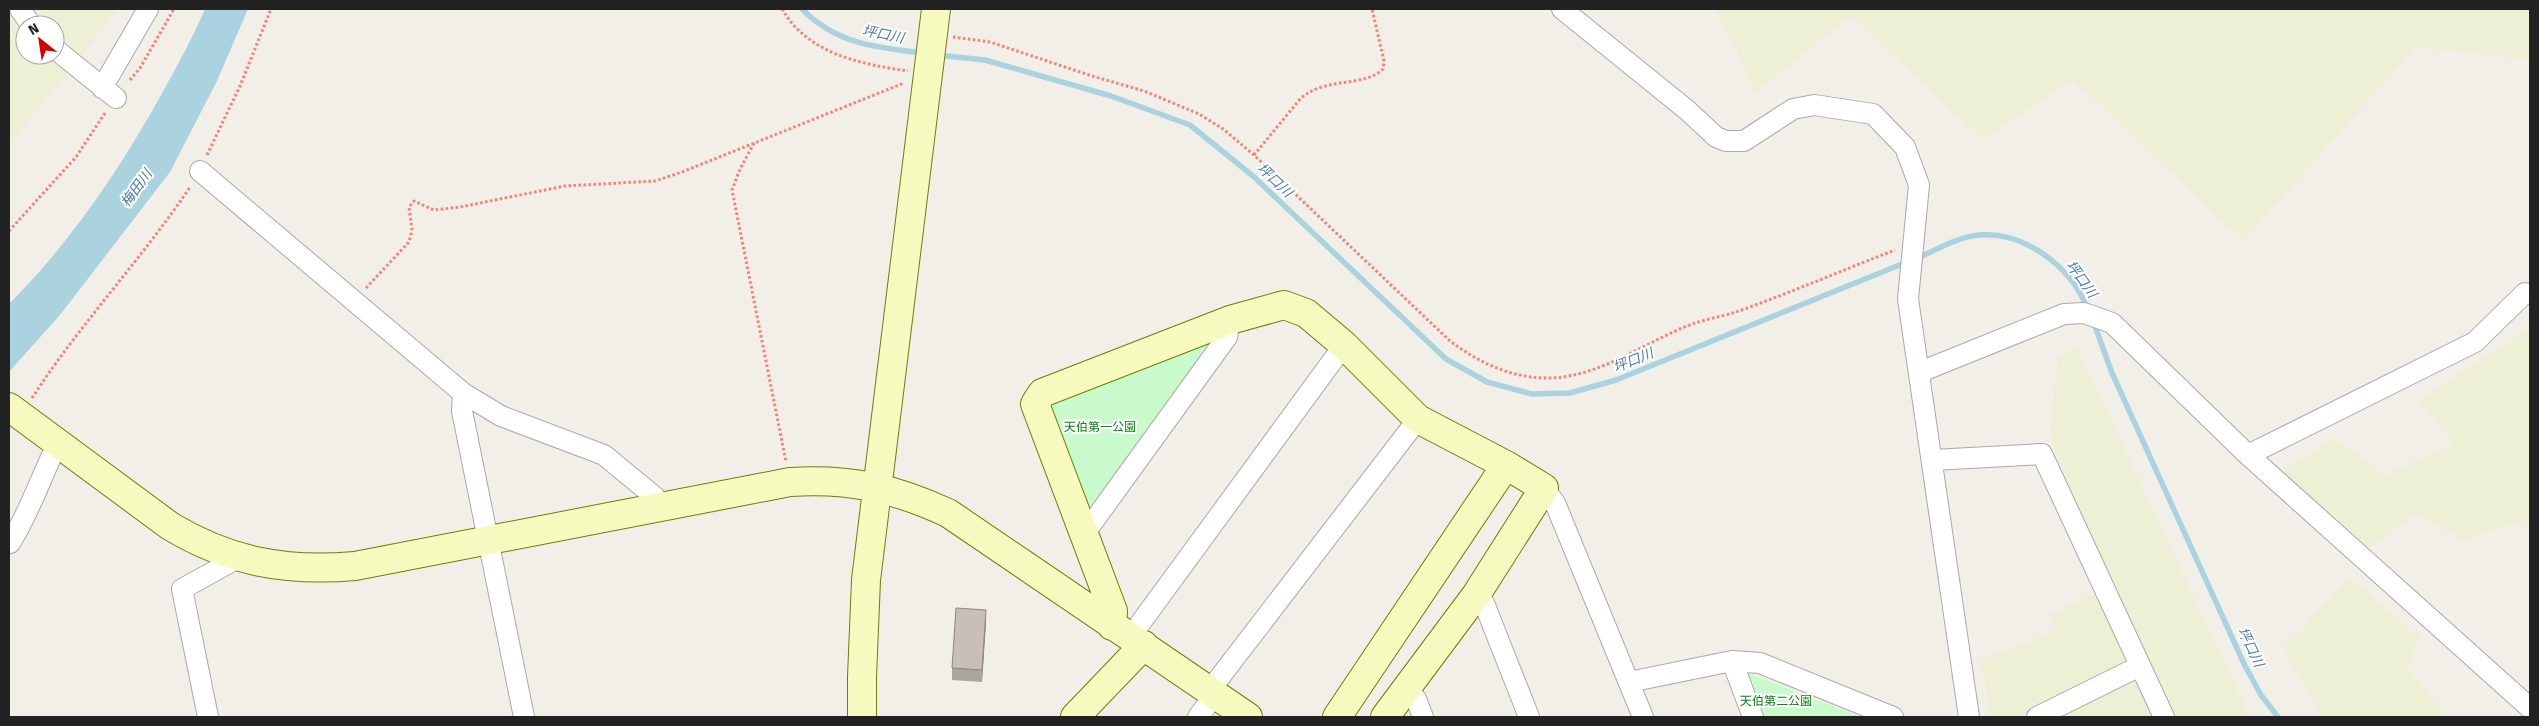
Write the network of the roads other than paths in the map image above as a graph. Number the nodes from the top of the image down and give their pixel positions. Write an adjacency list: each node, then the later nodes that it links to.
1 (148, 9): 4 (street)
2 (1562, 9): 9 (street)
3 (934, 28): 17 (street)
4 (65, 57)
5 (200, 171): 10 (street)
6 (2529, 292): 14 (street)
7 (1230, 320): 8 (street); 20 (street); 20 (street)
8 (1344, 346): 12 (street); 25 (street)
9 (1920, 372): 14 (street); 15 (street)
10 (463, 393): 19 (street); 21 (street)
11 (13, 415): 13 (street)
12 (1418, 419): 16 (street); 30 (street)
13 (58, 443): 22 (street); 23 (street)
14 (2248, 455): 31 (street)
15 (1933, 460): 27 (street); 45 (street)
16 (1506, 465): 18 (street); 38 (street)
17 (877, 487): 19 (street); 25 (street); 34 (street)
18 (1544, 488): 24 (street); 28 (street)
19 (661, 507): 21 (street)
20 (1085, 532): 25 (street)
21 (488, 540): 23 (street); 33 (street)
22 (10, 543)
23 (238, 558): 32 (street)
24 (1476, 595): 29 (street); 41 (street)
25 (1129, 635): 30 (street); 35 (street)
26 (1732, 661): 28 (street); 43 (street); 44 (street)
27 (2140, 666): 46 (street); 47 (street)
28 (1629, 682): 42 (street)
29 (1407, 688): 39 (street); 40 (street)
30 (1212, 692): 36 (street); 37 (street)
31 (2530, 708)
32 (208, 717)
33 (524, 717)
34 (862, 717)
35 (1075, 717)
36 (1198, 717)
37 (1248, 717)
38 (1336, 717)
39 (1385, 717)
40 (1423, 717)
41 (1529, 717)
42 (1643, 717)
43 (1754, 717)
44 (1893, 717)
45 (1969, 717)
46 (2037, 717)
47 (2164, 717)

